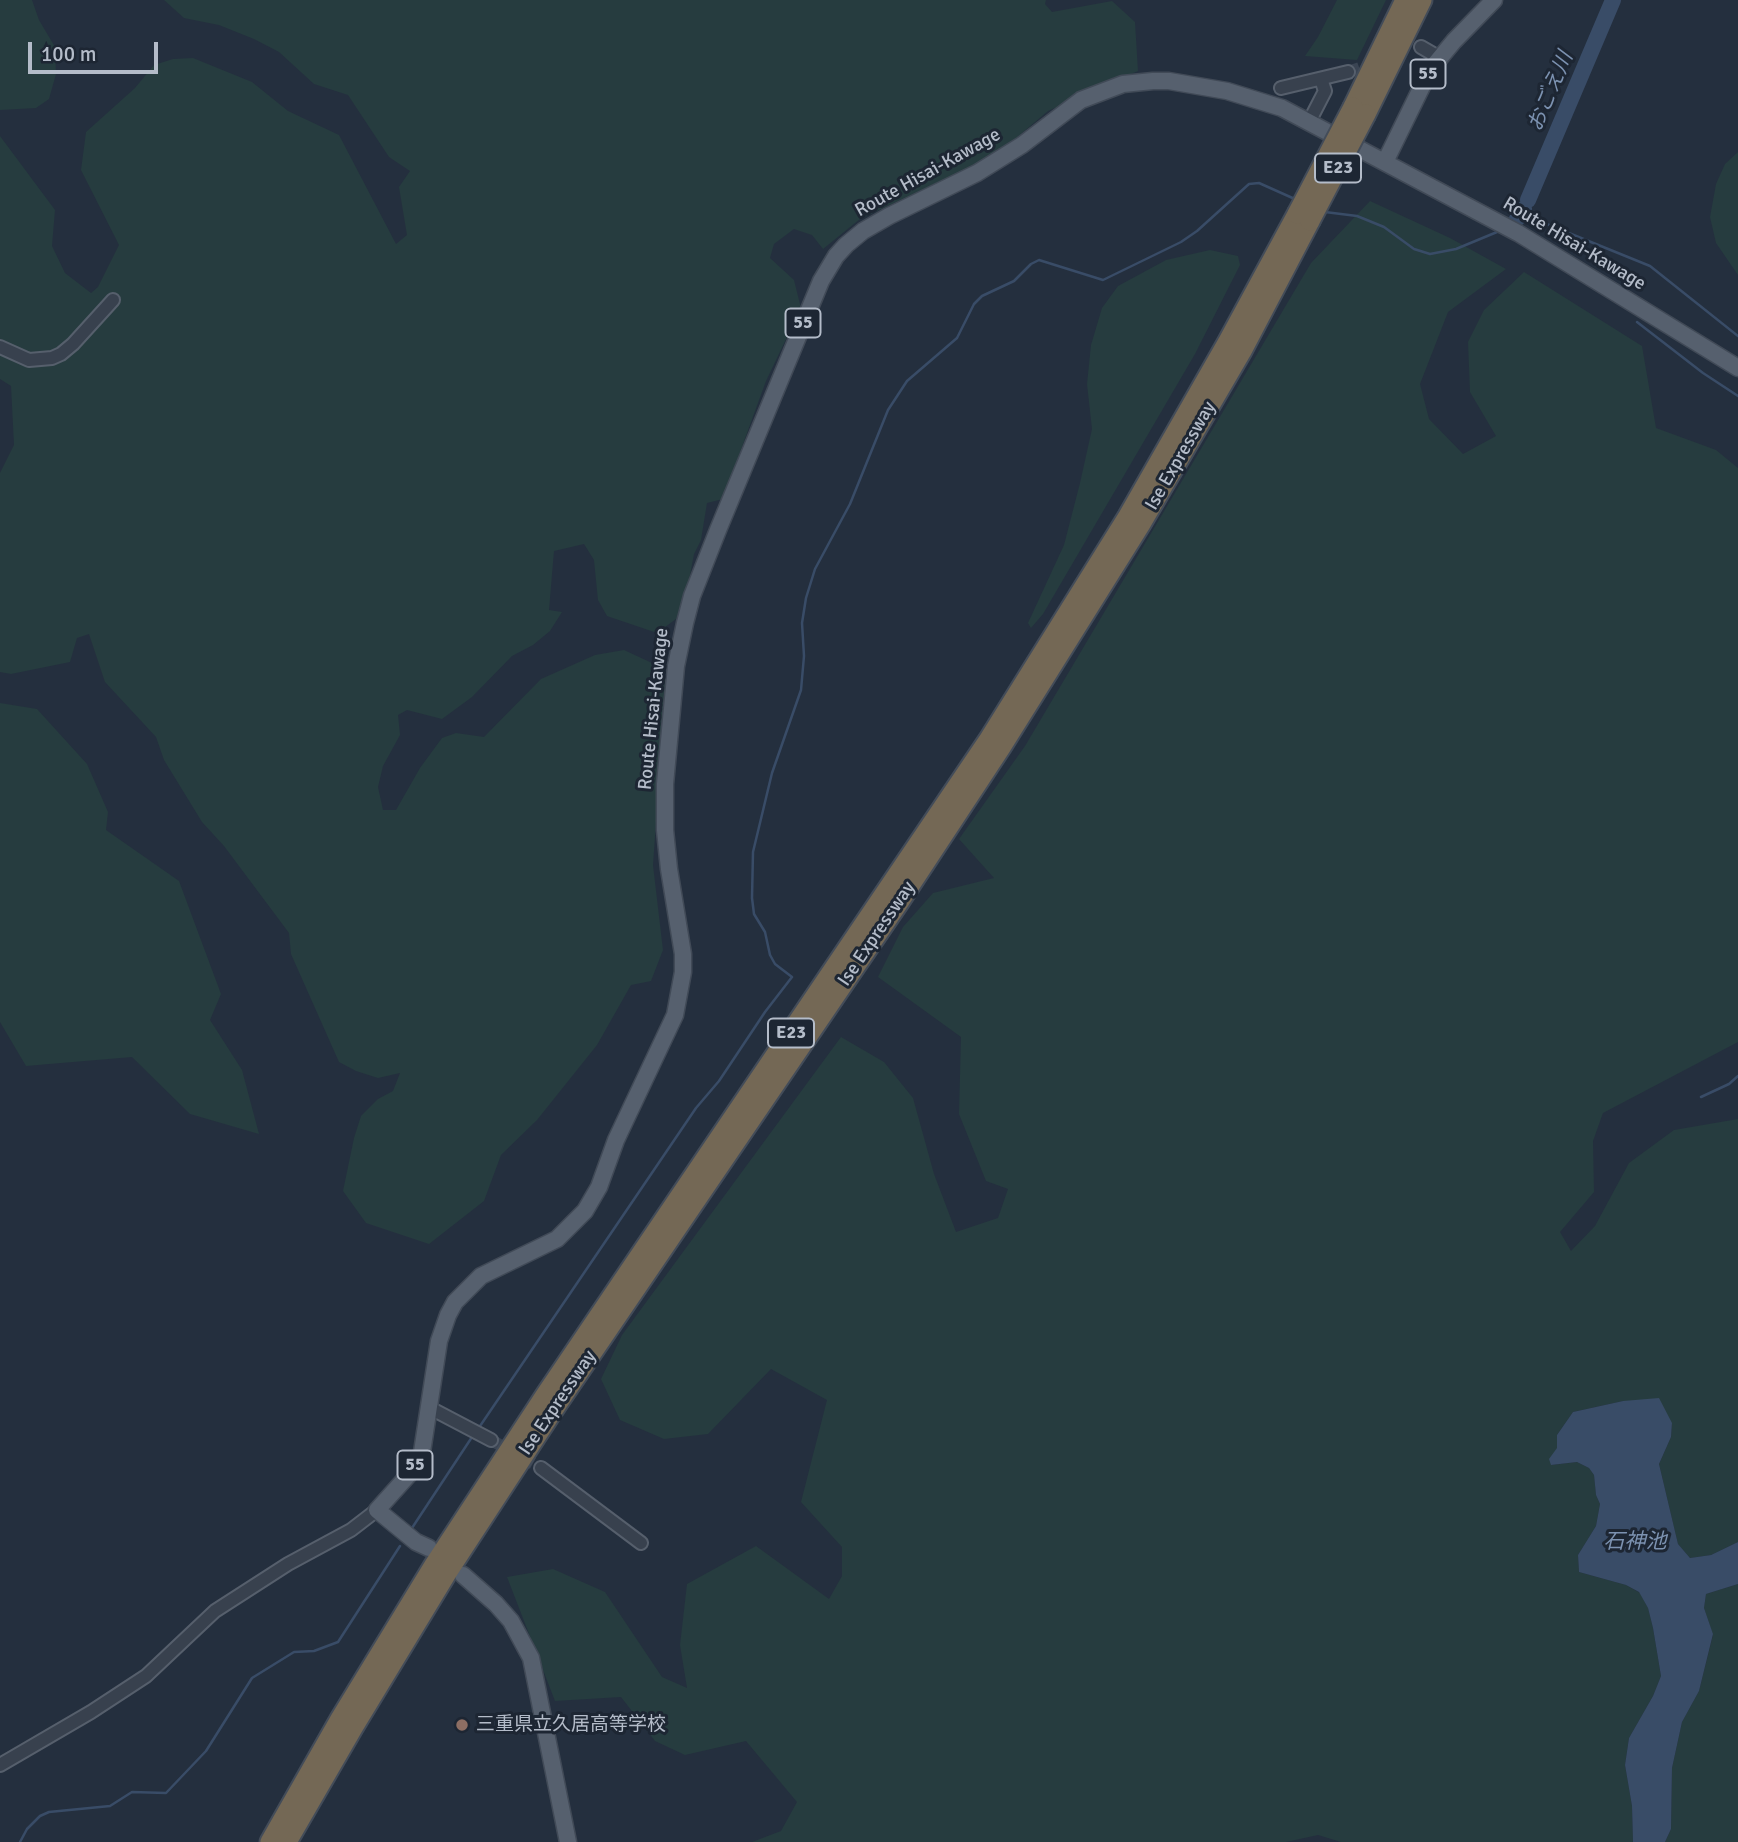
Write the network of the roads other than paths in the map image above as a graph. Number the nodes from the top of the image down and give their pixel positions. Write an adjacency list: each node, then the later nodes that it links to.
1 (1405, 0): 9 (highway, Ise Expressway / E23)
2 (1422, 0): 9 (highway, Ise Expressway / E23)
3 (1494, 0): 5 (main road, 55)
4 (1421, 47): 5 (street)
5 (1440, 58): 11 (main road, 55)
6 (1348, 72): 7 (street)
7 (1321, 79): 8 (street); 10 (street)
8 (1281, 88)
9 (1359, 111): 12 (highway, Ise Expressway / E23, bridge)
10 (1309, 122): 11 (main road, Route Hisai-Kawage / 55); 16 (main road, Route Hisai-Kawage / 55)
11 (1385, 162): 15 (main road, Route Hisai-Kawage / 55)
12 (1304, 218): 24 (highway, Ise Expressway / E23); 25 (highway, Ise Expressway / E23)
13 (113, 300): 14 (street)
14 (0, 347)
15 (1738, 368)
16 (430, 1408): 17 (street); 19 (main road, Route Hisai-Kawage / 55)
17 (491, 1440)
18 (541, 1468): 20 (street)
19 (377, 1510): 21 (main road); 23 (street)
20 (641, 1543)
21 (429, 1548)
22 (463, 1575): 26 (main road)
23 (0, 1765)
24 (270, 1842)
25 (287, 1842)
26 (568, 1842)

